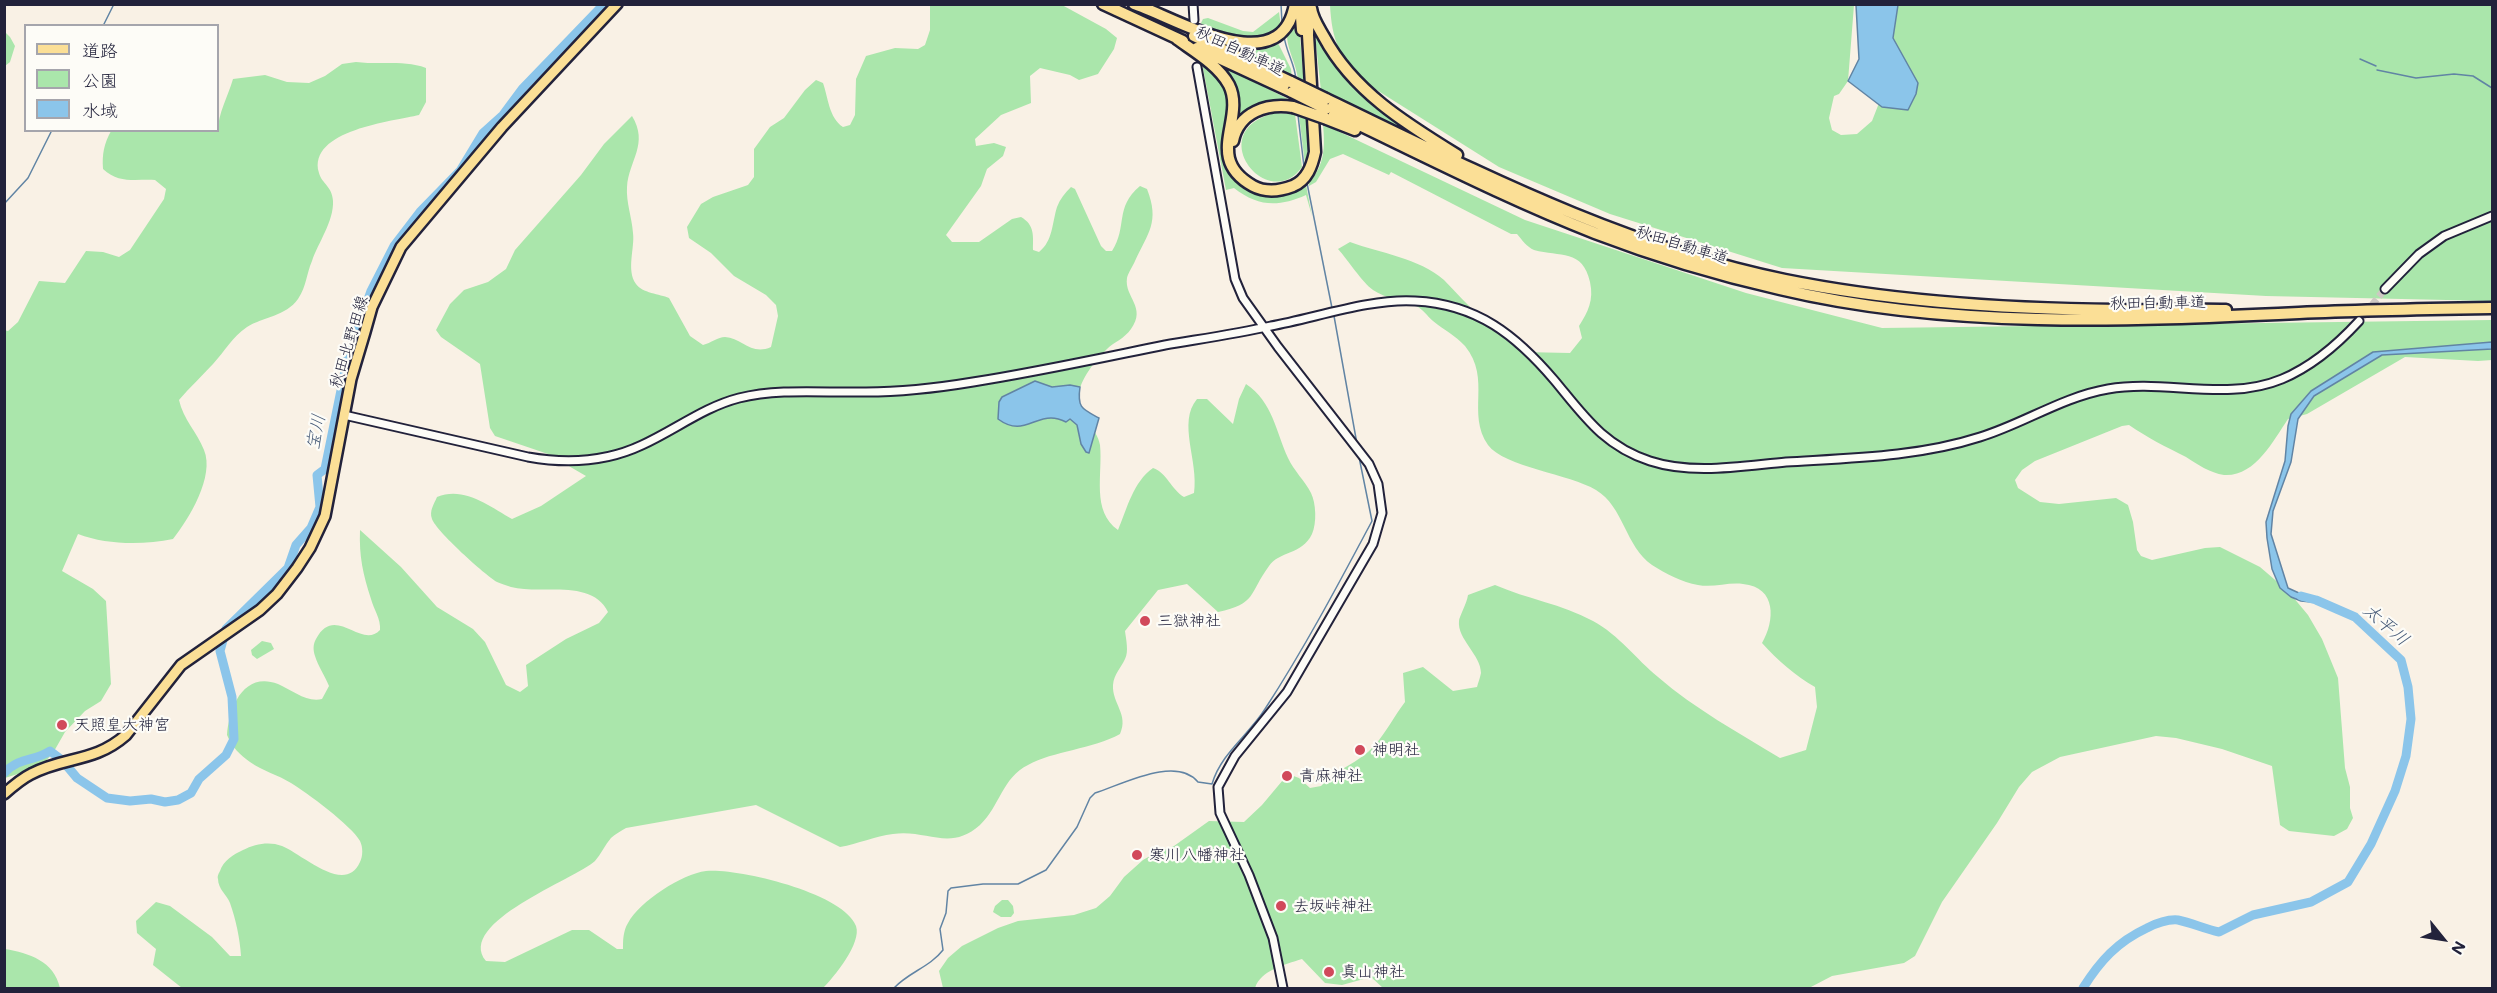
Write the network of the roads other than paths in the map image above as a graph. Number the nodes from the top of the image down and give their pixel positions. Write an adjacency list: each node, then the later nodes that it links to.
1 (617, 4): 20 (main road, 秋田北野田線)
2 (1103, 4): 9 (highway, 秋田自動車道)
3 (1129, 4): 11 (highway, 秋田自動車道)
4 (1134, 4): 6 (highway)
5 (1193, 4): 8 (street)
6 (1297, 4): 12 (highway, bridge)
7 (1309, 4): 9 (highway); 13 (highway)
8 (1194, 20)
9 (1177, 39): 11 (highway, 秋田自動車道)
10 (1197, 66): 19 (street)
11 (1291, 87): 12 (highway, 秋田自動車道, bridge)
12 (1326, 109): 13 (highway, 秋田自動車道); 17 (highway, 秋田自動車道)
13 (1505, 184): 17 (highway, 秋田自動車道)
14 (2493, 216): 15 (street)
15 (2385, 289)
16 (2493, 308): 17 (highway, 秋田自動車道)
17 (2301, 313)
18 (2360, 321): 19 (street)
19 (1265, 328): 20 (street); 22 (street)
20 (344, 415): 21 (main road, 秋田北野田線)
21 (4, 794)
22 (1284, 988)

